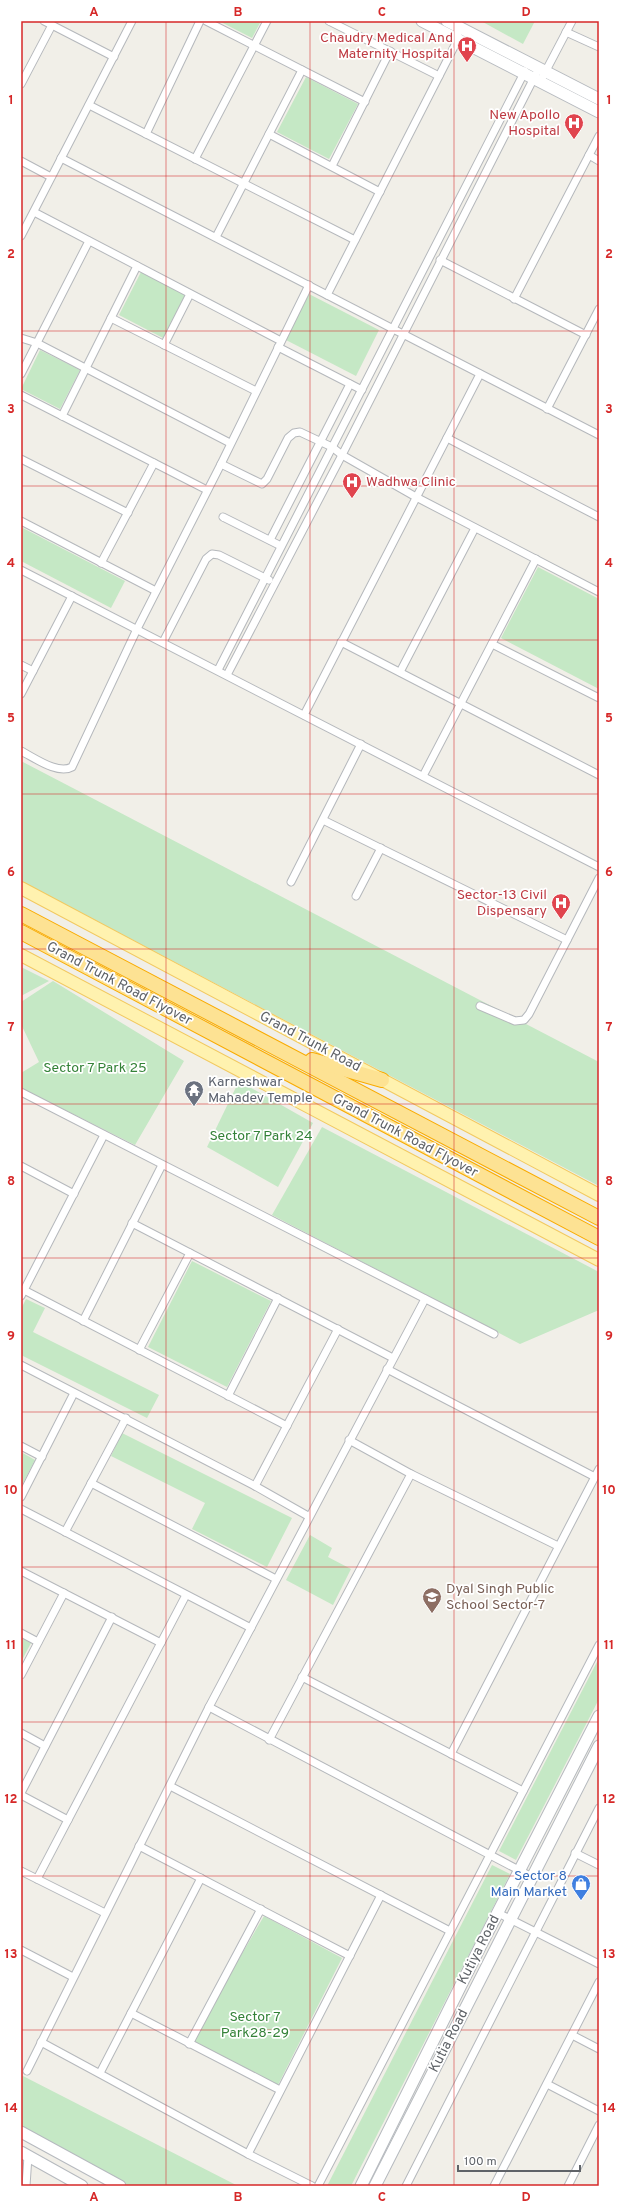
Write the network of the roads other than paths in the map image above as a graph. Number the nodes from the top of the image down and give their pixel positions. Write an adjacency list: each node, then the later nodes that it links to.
1 (44, 21): 10 (street)
2 (132, 21): 16 (street)
3 (200, 21): 26 (street)
4 (206, 21): 13 (street)
5 (267, 21): 13 (street)
6 (329, 21): 15 (street)
7 (422, 21): 12 (street)
8 (572, 21): 11 (street)
9 (454, 23): 12 (street); 17 (street)
10 (52, 25): 16 (street); 21 (street)
11 (566, 32): 14 (street); 17 (street)
12 (458, 39): 19 (street); 20 (street)
13 (254, 45): 18 (street); 31 (street)
14 (599, 47)
15 (390, 51): 19 (street); 23 (street)
16 (114, 57): 24 (street)
17 (538, 68): 20 (street); 20 (street); 22 (street)
18 (302, 70): 23 (street); 27 (street)
19 (439, 76): 37 (street)
20 (533, 78): 25 (street); 43 (street); 51 (street)
21 (21, 84)
22 (599, 99)
23 (365, 102): 34 (street)
24 (89, 105): 26 (street); 30 (street)
25 (599, 112)
26 (146, 134): 31 (street)
27 (269, 134): 34 (street); 36 (street)
28 (599, 136): 29 (street)
29 (589, 155): 32 (street); 48 (street)
30 (61, 158): 35 (street); 40 (street)
31 (194, 159): 36 (street)
32 (599, 161)
33 (21, 162): 35 (street)
34 (332, 166): 37 (street)
35 (51, 177): 38 (street)
36 (243, 183): 40 (street); 41 (street)
37 (380, 192): 41 (street)
38 (34, 212): 39 (street); 42 (street)
39 (21, 236)
40 (216, 238): 45 (street)
41 (355, 240): 47 (street)
42 (89, 241): 44 (street); 55 (street)
43 (440, 260): 48 (street); 52 (street)
44 (137, 266): 46 (street); 50 (street)
45 (309, 285): 47 (street); 56 (street)
46 (190, 294): 56 (street); 57 (street)
47 (327, 295): 51 (street)
48 (514, 299): 53 (street)
49 (599, 309): 53 (street)
50 (111, 318): 57 (street); 58 (street)
51 (393, 329): 52 (street); 62 (street)
52 (402, 334): 60 (street); 72 (street)
53 (586, 335): 65 (street)
54 (21, 338): 55 (street)
55 (37, 343): 58 (street); 59 (street)
56 (279, 344): 61 (street); 63 (street)
57 (164, 345): 63 (street)
58 (86, 368): 66 (street); 70 (street)
59 (21, 374)
60 (480, 374): 65 (street); 68 (street)
61 (350, 384): 62 (street); 69 (street)
62 (362, 390): 71 (street)
63 (256, 392): 70 (street)
64 (21, 395): 66 (street)
65 (547, 408): 67 (street)
66 (62, 416): 74 (street)
67 (599, 435)
68 (447, 438): 77 (street); 80 (street)
69 (322, 442): 71 (street); 75 (street); 83 (street)
70 (230, 443): 75 (street)
71 (332, 447): 72 (street); 84 (street)
72 (342, 455): 77 (street); 89 (street)
73 (21, 459): 78 (street)
74 (154, 463): 76 (street); 78 (street)
75 (221, 464): 76 (street)
76 (207, 490): 90 (street)
77 (416, 497): 82 (street); 95 (street)
78 (128, 513): 86 (street)
79 (223, 517): 83 (street)
80 (599, 517)
81 (21, 521): 86 (street)
82 (475, 528): 85 (street); 100 (street)
83 (270, 540): 84 (street)
84 (281, 546): 88 (street)
85 (536, 559): 91 (street); 96 (street)
86 (102, 563): 90 (street)
87 (21, 570): 92 (street)
88 (265, 578): 89 (street); 94 (street); 98 (street)
89 (275, 583): 101 (street)
90 (156, 591): 93 (street)
91 (599, 592)
92 (72, 596): 93 (street); 99 (street)
93 (137, 629): 94 (street); 107 (street)
94 (163, 642): 98 (street)
95 (341, 642): 100 (street); 105 (street)
96 (492, 644): 103 (street); 104 (street)
97 (21, 665): 99 (street)
98 (218, 670): 101 (street)
99 (33, 671): 102 (street)
100 (400, 672): 104 (street)
101 (227, 675): 105 (street)
102 (21, 694)
103 (599, 698)
104 (461, 704): 108 (street); 109 (street)
105 (304, 714): 106 (street)
106 (361, 744): 109 (street); 110 (street)
107 (21, 751)
108 (599, 775)
109 (423, 776): 112 (street)
110 (323, 820): 111 (street); 114 (street)
111 (381, 848): 116 (street); 119 (street)
112 (599, 867)
113 (599, 878): 119 (street)
114 (291, 882)
115 (21, 888): 123 (main road, Grand Trunk Road)
116 (356, 896)
117 (21, 914): 122 (highway, Grand Trunk Road)
118 (21, 932): 132 (highway, Grand Trunk Road Flyover)
119 (567, 940): 121 (street)
120 (21, 955): 134 (main road)
121 (480, 1006)
122 (281, 1051): 123 (highway); 130 (highway, Grand Trunk Road Flyover)
123 (382, 1080): 129 (main road, Grand Trunk Road)
124 (21, 1092): 125 (street)
125 (104, 1135): 126 (street); 128 (street)
126 (162, 1165): 131 (street); 137 (street)
127 (21, 1166): 128 (street)
128 (74, 1194): 135 (street)
129 (599, 1195)
130 (599, 1218)
131 (132, 1223): 133 (street); 138 (street)
132 (599, 1238)
133 (190, 1253): 136 (street); 141 (street)
134 (599, 1260)
135 (22, 1293): 138 (street)
136 (278, 1298): 139 (street); 146 (street)
137 (425, 1299): 140 (street); 142 (street)
138 (83, 1320): 141 (street)
139 (338, 1329): 142 (street); 148 (street)
140 (494, 1334)
141 (139, 1350): 146 (street)
142 (393, 1358): 144 (street)
143 (21, 1365): 145 (street)
144 (387, 1368): 149 (street); 154 (street)
145 (74, 1392): 147 (street); 151 (street)
146 (228, 1396): 148 (street)
147 (126, 1418): 155 (street); 156 (street)
148 (287, 1426): 156 (street)
149 (349, 1440): 153 (street); 159 (street)
150 (21, 1446): 151 (street)
151 (42, 1457): 157 (street)
152 (599, 1470): 154 (street)
153 (411, 1474): 161 (street); 173 (street)
154 (595, 1477): 161 (street)
155 (91, 1483): 160 (street); 163 (street)
156 (255, 1486): 159 (street)
157 (21, 1497)
158 (21, 1509): 160 (street)
159 (308, 1516): 163 (street)
160 (66, 1532): 165 (street)
161 (558, 1546): 180 (street)
162 (21, 1570): 164 (street)
163 (276, 1580): 167 (street)
164 (64, 1593): 166 (street); 169 (street)
165 (186, 1595): 167 (street); 170 (street)
166 (112, 1617): 170 (street); 178 (street)
167 (251, 1628): 174 (street)
168 (21, 1633): 169 (street)
169 (38, 1642): 172 (street)
170 (161, 1642): 185 (street)
171 (599, 1645): 182 (street)
172 (21, 1675)
173 (302, 1677): 177 (street); 180 (street)
174 (209, 1707): 177 (street); 181 (street)
175 (599, 1716): 191 (street, Kutiya Road)
176 (21, 1733): 178 (street)
177 (269, 1740): 188 (street)
178 (46, 1746): 183 (street)
179 (599, 1746): 192 (street, Kutia Road)
180 (451, 1754): 182 (street)
181 (170, 1786): 186 (street); 195 (street)
182 (523, 1791): 188 (street)
183 (21, 1794): 185 (street)
184 (599, 1808): 187 (street)
185 (68, 1820): 194 (street)
186 (139, 1846): 193 (street); 198 (street)
187 (576, 1853): 189 (street); 201 (street)
188 (489, 1855): 191 (street); 200 (street)
189 (599, 1865)
190 (21, 1871): 194 (street)
191 (519, 1871): 192 (street); 197 (street, Kutiya Road)
192 (532, 1877): 199 (street, Kutia Road)
193 (201, 1878): 196 (street); 208 (street)
194 (37, 1879): 198 (street)
195 (381, 1896): 200 (street); 204 (street)
196 (261, 1909): 204 (street); 211 (street)
197 (498, 1912): 199 (street); 227 (street, Kutiya Road)
198 (105, 1913): 206 (street)
199 (511, 1919): 201 (street); 228 (street, Kutia Road)
200 (450, 1931): 226 (street)
201 (535, 1932): 205 (street); 229 (street)
202 (21, 1950): 206 (street)
203 (599, 1955): 205 (street)
204 (350, 1956): 216 (street)
205 (597, 1963)
206 (72, 1977): 210 (street)
207 (599, 1982): 209 (street)
208 (130, 2013): 211 (street); 214 (street)
209 (572, 2035): 212 (street); 215 (street)
210 (41, 2042): 213 (street); 214 (street)
211 (189, 2044): 216 (street)
212 (599, 2049)
213 (27, 2071)
214 (100, 2073): 221 (street)
215 (547, 2084): 217 (street); 230 (street)
216 (280, 2090): 221 (street)
217 (599, 2111)
218 (599, 2126): 231 (street)
219 (21, 2132): 224 (street)
220 (24, 2154): 222 (street); 223 (street)
221 (248, 2154): 225 (street)
222 (26, 2186)
223 (82, 2186)
224 (120, 2186)
225 (312, 2186)
226 (318, 2186)
227 (361, 2186)
228 (374, 2186)
229 (406, 2186)
230 (494, 2186)
231 (568, 2186)

